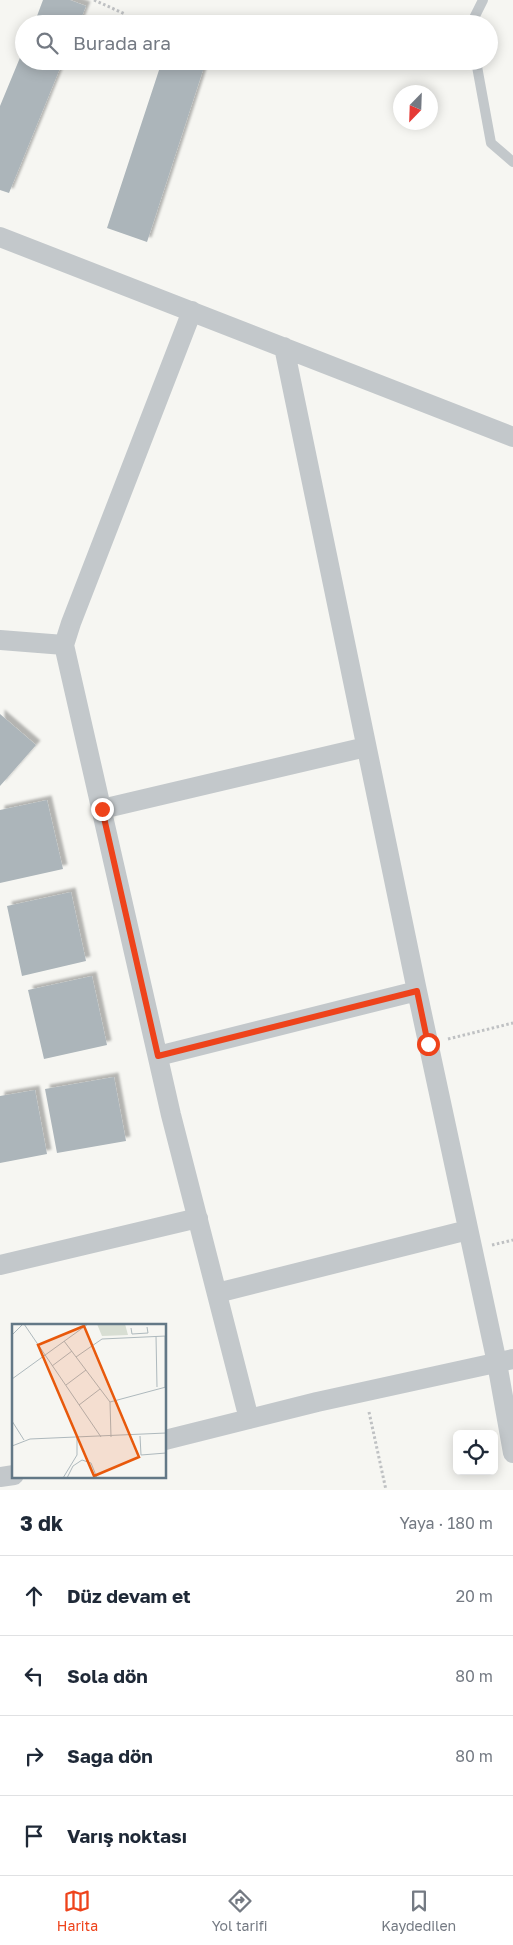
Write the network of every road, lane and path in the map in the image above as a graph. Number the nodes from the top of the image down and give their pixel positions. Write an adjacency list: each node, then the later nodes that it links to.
1 (94, 0): 3 (path)
2 (483, 0): 4 (lane)
3 (125, 14)
4 (476, 15)
5 (478, 70): 6 (lane)
6 (513, 162)
7 (0, 237): 8 (street)
8 (192, 311): 9 (street); 12 (street)
9 (284, 347): 10 (street); 13 (street)
10 (513, 437)
11 (0, 640): 12 (street)
12 (64, 645): 14 (street)
13 (366, 747): 14 (street); 15 (street)
14 (102, 809): 18 (street)
15 (417, 991): 17 (street); 18 (street)
16 (513, 1023): 17 (path)
17 (428, 1044): 20 (street)
18 (158, 1056): 19 (street)
19 (198, 1218): 21 (street); 22 (street)
20 (468, 1230): 22 (street); 23 (street)
21 (0, 1265)
22 (217, 1293): 25 (street)
23 (505, 1361): 24 (street); 27 (street)
24 (365, 1392): 25 (street); 28 (path)
25 (249, 1419): 26 (street)
26 (166, 1440)
27 (513, 1453)
28 (386, 1490)

